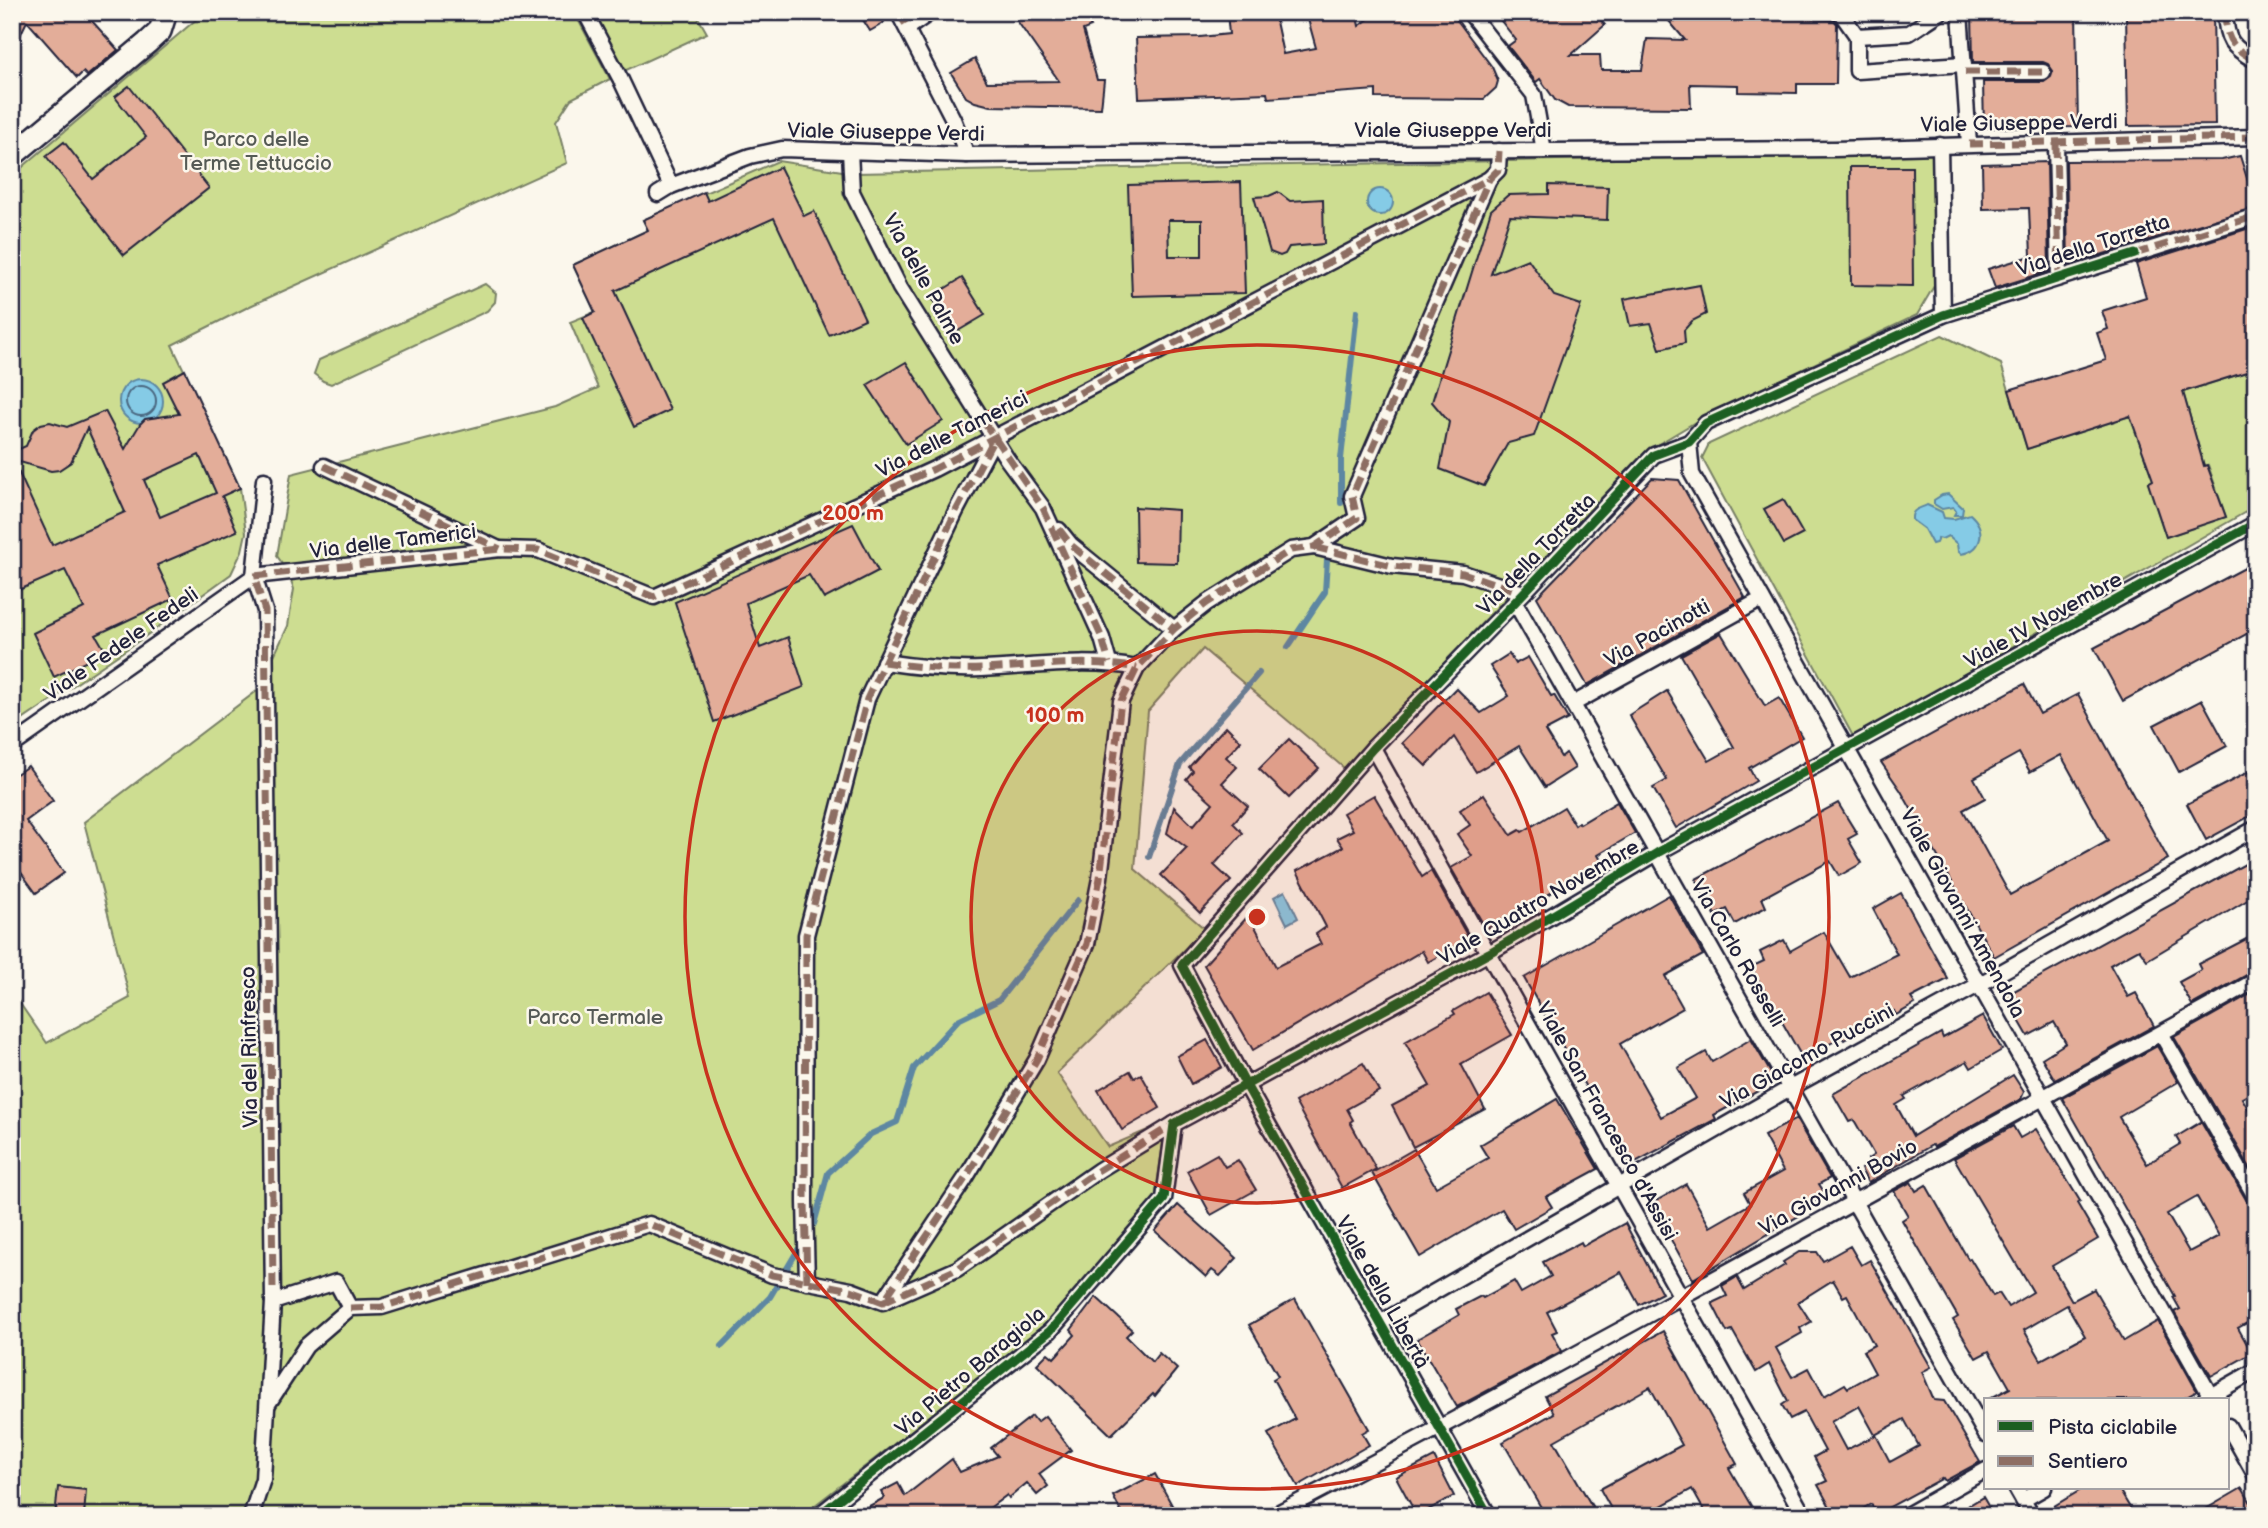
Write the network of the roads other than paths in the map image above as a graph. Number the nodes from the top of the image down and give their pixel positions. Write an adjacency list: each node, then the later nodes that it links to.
1 (585, 12): 25 (street)
2 (898, 12): 10 (street)
3 (931, 12): 10 (street)
4 (1840, 12): 11 (street)
5 (1941, 12): 11 (street)
6 (1960, 12): 13 (street)
7 (2225, 12): 12 (street)
8 (168, 13): 23 (main road)
9 (1472, 13): 20 (street)
10 (908, 28): 22 (street)
11 (1857, 36): 13 (street)
12 (2256, 61)
13 (1965, 68): 14 (street); 17 (street)
14 (2043, 72)
15 (2256, 137): 16 (street, Viale Giuseppe Verdi)
16 (2056, 143): 17 (street, Viale Giuseppe Verdi); 28 (street)
17 (1969, 144): 18 (street, Viale Giuseppe Verdi)
18 (1940, 145): 20 (street, Viale Giuseppe Verdi); 29 (street)
19 (1499, 151): 20 (street, Viale Giuseppe Verdi); 22 (street, Viale Giuseppe Verdi); 24 (street)
20 (1544, 151)
21 (850, 152): 22 (street, Viale Giuseppe Verdi); 25 (street, Viale Giuseppe Verdi); 30 (street, Via delle Palme)
22 (967, 155)
23 (12, 156)
24 (1489, 179): 30 (street, Via delle Tamerici); 36 (street)
25 (671, 186): 26 (street, Viale Giuseppe Verdi)
26 (658, 194)
27 (2256, 216): 28 (street, Via della Torretta)
28 (2059, 278): 29 (street, Via della Torretta)
29 (1943, 315): 31 (street, Via della Torretta)
30 (995, 437): 34 (street, Via delle Palme); 37 (street, Via delle Tamerici); 42 (street)
31 (1689, 442): 39 (street, Via della Torretta); 40 (street, Viale Giovanni Amendola)
32 (324, 466): 37 (street)
33 (264, 480): 38 (street)
34 (1043, 508): 41 (street); 43 (street)
35 (2256, 523): 47 (street, Viale IV Novembre)
36 (1314, 547): 39 (street); 41 (street)
37 (500, 550): 38 (street, Via delle Tamerici)
38 (254, 576): 46 (street, Viale Fedele Fedeli); 63 (street, Via del Rinfresco)
39 (1519, 598): 45 (street, Via Carlo Rosselli); 48 (street, Via della Torretta)
40 (1762, 598): 45 (street, Via Pacinotti); 47 (street, Viale Giovanni Amendola)
41 (1174, 629): 44 (street)
42 (884, 662): 43 (street); 62 (street)
43 (1110, 663): 44 (street)
44 (1137, 668): 65 (street)
45 (1573, 704): 50 (street, Via Carlo Rosselli)
46 (12, 746)
47 (1847, 747): 50 (street, Viale Quattro Novembre); 53 (street, Viale Giovanni Amendola)
48 (1373, 748): 51 (street, Viale San Francesco d'Assisi); 55 (street, Via della Torretta)
49 (2256, 828): 53 (street, Via Giacomo Puccini)
50 (1657, 853): 51 (street, Viale Quattro Novembre); 56 (street, Via Carlo Rosselli)
51 (1489, 953): 55 (street, Viale Quattro Novembre); 59 (street, Viale San Francesco d'Assisi)
52 (2256, 980): 54 (street, Via Giovanni Bovio)
53 (1980, 984): 56 (street, Via Giacomo Puccini); 57 (street, Viale Giovanni Amendola)
54 (2162, 1035): 57 (street, Via Giovanni Bovio); 60 (street)
55 (1246, 1085): 58 (street); 67 (street, Viale della Libertà)
56 (1790, 1088): 59 (street, Via Giacomo Puccini); 61 (street, Via Carlo Rosselli)
57 (2043, 1097): 61 (street, Via Giovanni Bovio); 69 (street, Viale Giovanni Amendola)
58 (1174, 1124): 65 (street); 78 (street, Via Pietro Baragiola)
59 (1620, 1187): 64 (street, Viale San Francesco d'Assisi); 67 (street, Via Giacomo Puccini)
60 (2256, 1198)
61 (1855, 1203): 64 (street, Via Giovanni Bovio); 74 (street, Via Carlo Rosselli)
62 (807, 1282): 65 (street); 66 (street)
63 (273, 1295): 66 (street); 71 (street, Via del Rinfresco)
64 (1680, 1296): 72 (street, Via Giovanni Bovio); 83 (street, Viale San Francesco d'Assisi)
65 (883, 1302)
66 (350, 1308): 71 (street)
67 (1380, 1323): 72 (street, Viale della Libertà)
68 (2256, 1370): 70 (street)
69 (2208, 1398)
70 (2211, 1398)
71 (268, 1405): 79 (street, Via del Rinfresco)
72 (1439, 1428): 81 (street, Via Giovanni Bovio); 82 (street, Viale della Libertà)
73 (2230, 1430): 76 (street)
74 (1984, 1431)
75 (1984, 1471): 84 (street)
76 (2256, 1476)
77 (2020, 1494): 85 (street)
78 (834, 1511): 80 (street, Via Pietro Baragiola)
79 (251, 1516)
80 (818, 1516)
81 (1272, 1516)
82 (1489, 1516)
83 (1804, 1516)
84 (1905, 1516)
85 (2032, 1516)

